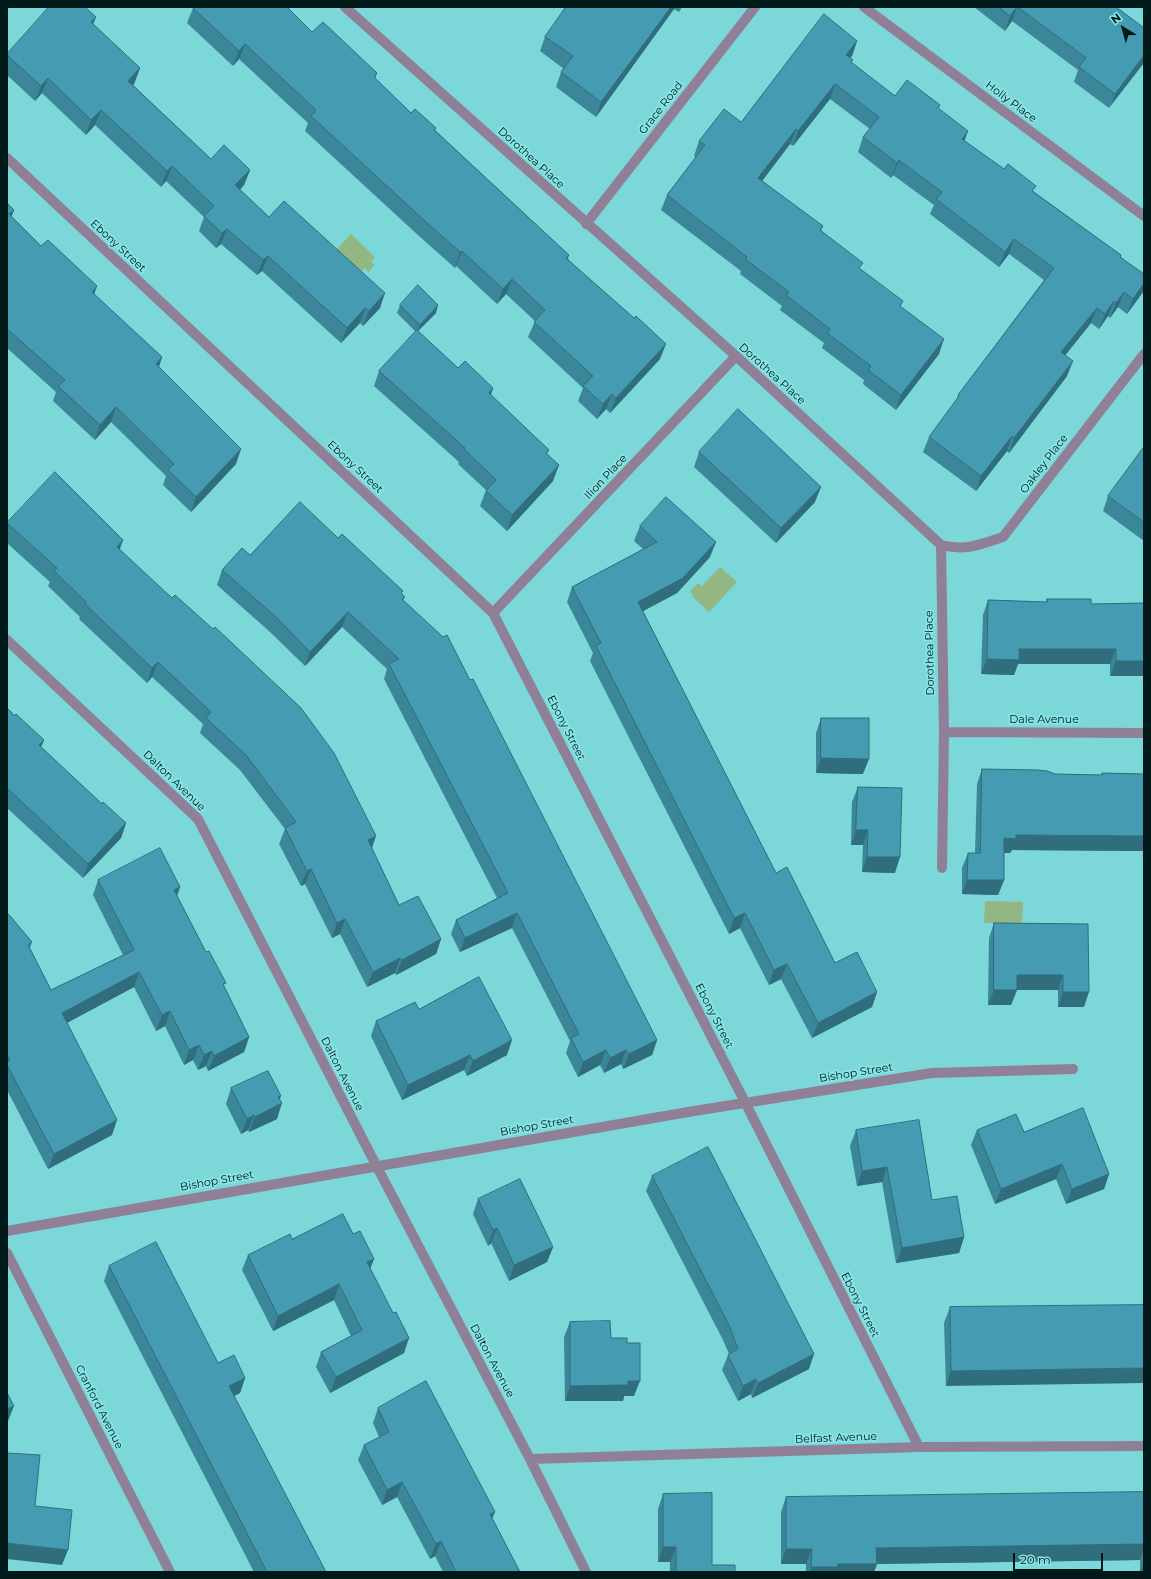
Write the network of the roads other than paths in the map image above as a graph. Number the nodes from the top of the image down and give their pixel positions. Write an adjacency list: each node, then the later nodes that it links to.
1 (345, 7): 6 (street, Dorothea Place)
2 (755, 7): 6 (street, Grace Road)
3 (864, 7): 5 (street, Holly Place)
4 (7, 158): 10 (street, Ebony Street)
5 (1144, 216)
6 (586, 224): 8 (street, Dorothea Place)
7 (1144, 354): 9 (street, Oakley Place)
8 (736, 356): 9 (street, Dorothea Place); 10 (street, Ilion Place)
9 (941, 544): 12 (street, Dorothea Place)
10 (493, 613): 16 (street, Ebony Street)
11 (7, 640): 17 (street, Dalton Avenue)
12 (944, 732): 13 (street, Dale Avenue); 14 (street, Dorothea Place)
13 (1144, 733)
14 (942, 868)
15 (1073, 1069): 16 (street, Bishop Street)
16 (745, 1102): 17 (street, Bishop Street); 21 (street, Ebony Street)
17 (376, 1166): 18 (street, Bishop Street); 22 (street, Dalton Avenue)
18 (7, 1231)
19 (7, 1253): 23 (street, Cranford Avenue)
20 (1144, 1446): 21 (street, Belfast Avenue)
21 (919, 1447): 22 (street, Belfast Avenue)
22 (530, 1459): 24 (street, Dalton Avenue)
23 (170, 1572)
24 (586, 1572)

